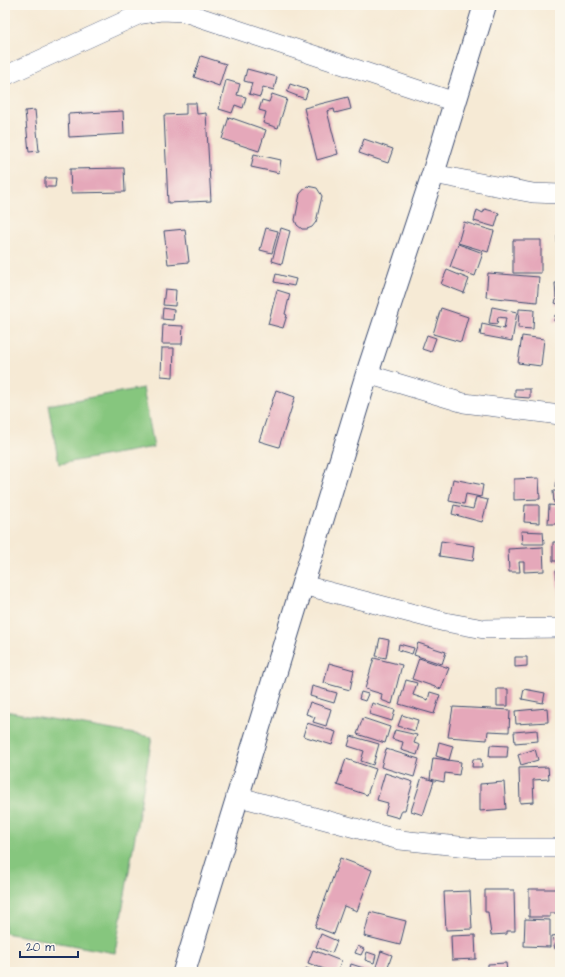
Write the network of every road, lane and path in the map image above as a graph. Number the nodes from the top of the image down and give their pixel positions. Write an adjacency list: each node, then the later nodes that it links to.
1 (485, 5): 3 (street)
2 (5, 76): 3 (street)
3 (455, 102): 4 (street)
4 (434, 174): 5 (street); 6 (street)
5 (560, 194)
6 (367, 374): 7 (street); 8 (street)
7 (560, 415)
8 (303, 585): 9 (street); 10 (street)
9 (560, 628)
10 (236, 796): 11 (street); 12 (street)
11 (560, 848)
12 (184, 972)

